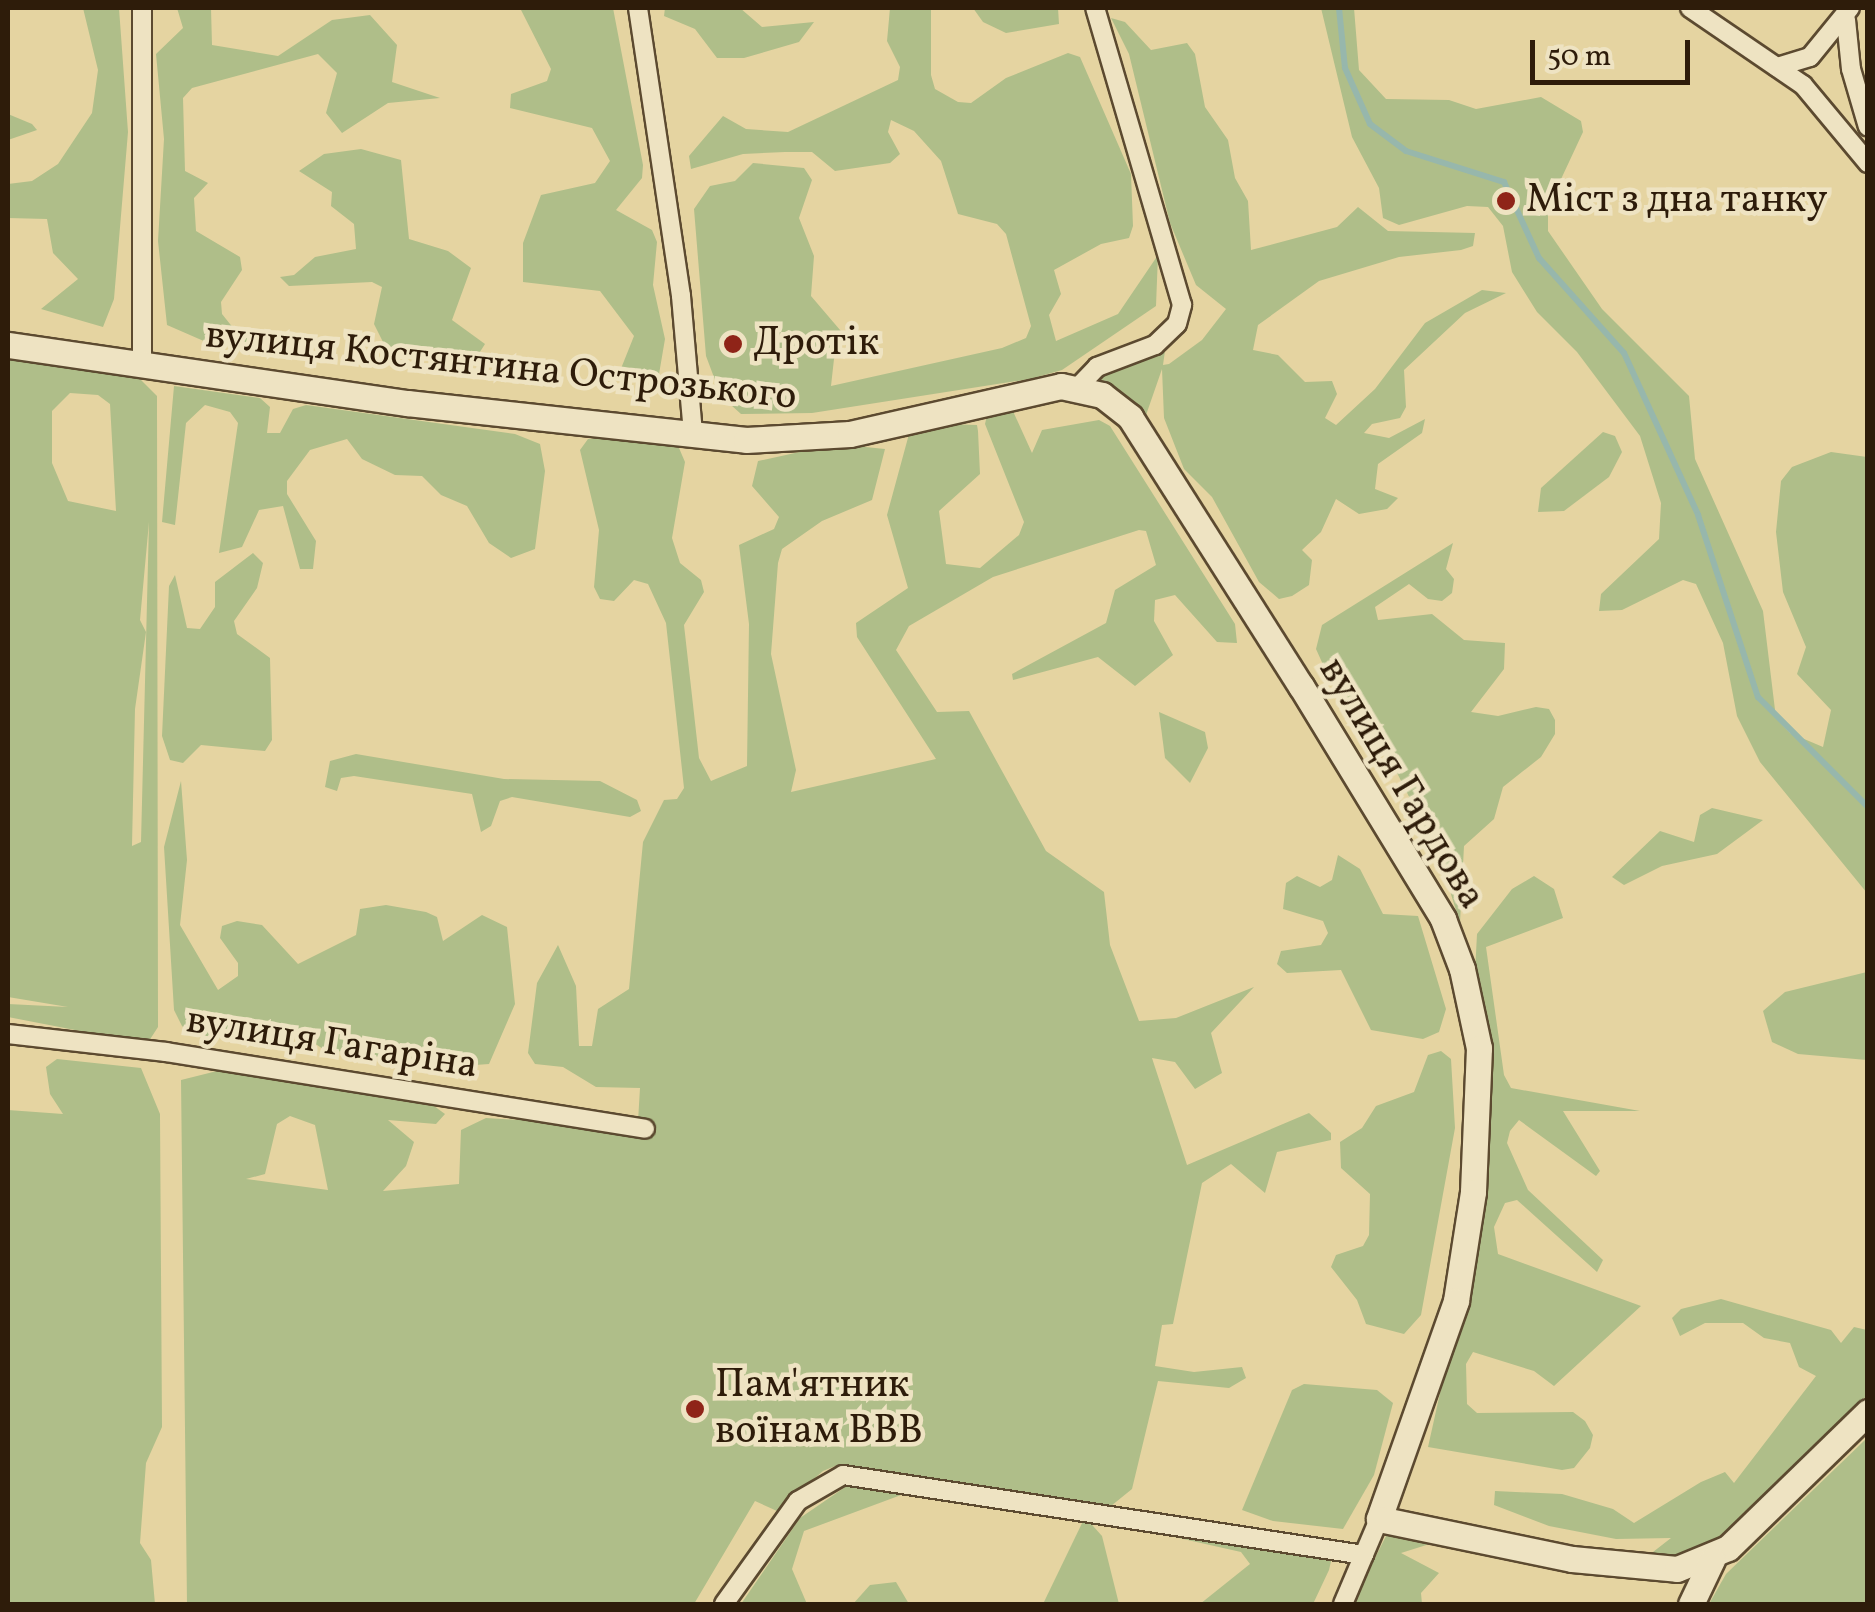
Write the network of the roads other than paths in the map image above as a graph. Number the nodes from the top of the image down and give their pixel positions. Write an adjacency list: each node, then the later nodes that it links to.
1 (142, 8): 10 (street)
2 (638, 8): 12 (street)
3 (1096, 8): 11 (street)
4 (1690, 8): 6 (street)
5 (1848, 14): 6 (street); 7 (street)
6 (1777, 67): 8 (street)
7 (1868, 127)
8 (1868, 162)
9 (8, 345): 10 (street, вулиця Костянтина Острозького)
10 (142, 364): 12 (street, вулиця Костянтина Острозького)
11 (1090, 391): 12 (street, вулиця Костянтина Острозького); 16 (street, вулиця Гардова)
12 (693, 434)
13 (8, 1034): 14 (street, вулиця Гагаріна)
14 (645, 1129)
15 (1868, 1412): 18 (street)
16 (1379, 1519): 17 (street, вулиця Гардова); 18 (street)
17 (1364, 1554): 20 (street); 21 (street, вулиця Гардова)
18 (1712, 1560): 19 (street)
19 (1694, 1603)
20 (724, 1604)
21 (1342, 1604)

